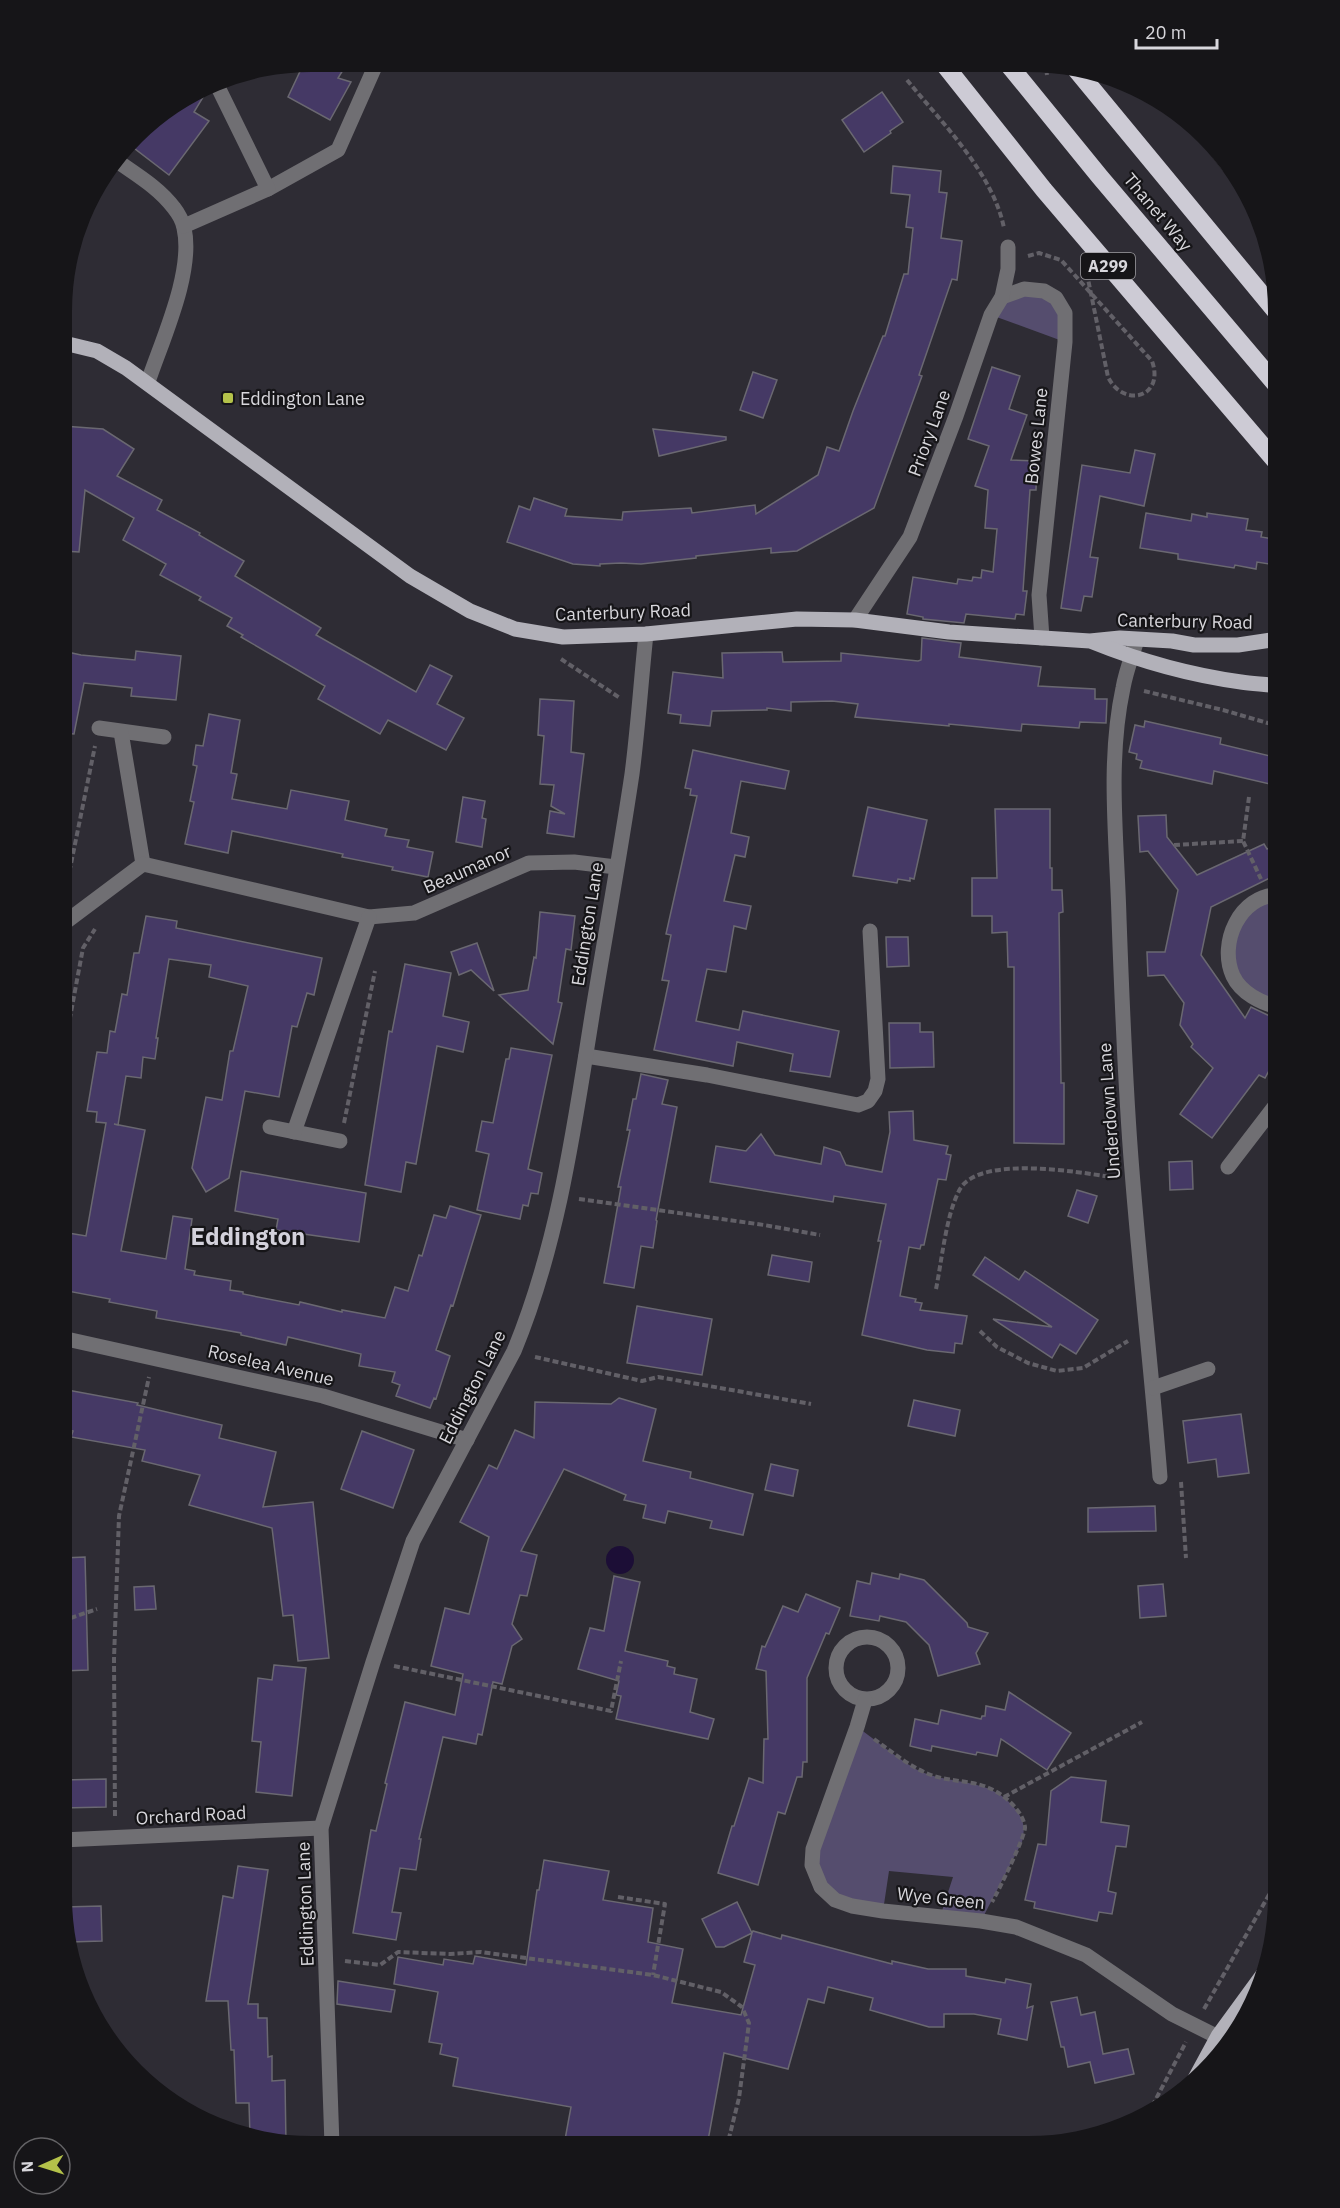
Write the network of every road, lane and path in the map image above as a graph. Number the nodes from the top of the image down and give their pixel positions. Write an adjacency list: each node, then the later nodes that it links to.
1 (373, 72): 8 (street)
2 (950, 72): 18 (highway, A299)
3 (1015, 72): 15 (highway, Thanet Way / A299)
4 (1084, 79): 13 (highway, Thanet Way)
5 (908, 80): 10 (path)
6 (220, 90): 8 (street)
7 (122, 165): 9 (street)
8 (268, 189): 9 (street)
9 (184, 226): 16 (street)
10 (1008, 247): 12 (street, Priory Lane)
11 (1039, 253): 17 (path)
12 (1002, 297): 19 (street, Priory Lane); 21 (street, Bowes Lane)
13 (1267, 301)
14 (72, 345): 16 (main road, Canterbury Road)
15 (1268, 375)
16 (148, 382): 20 (main road, Canterbury Road)
17 (1141, 395)
18 (1268, 452)
19 (855, 620): 20 (main road, Canterbury Road); 21 (main road, Canterbury Road)
20 (646, 634): 29 (street, Eddington Lane)
21 (1042, 638): 24 (main road, Canterbury Road)
22 (1137, 640): 23 (main road, Canterbury Road); 24 (main road, Canterbury Road); 26 (street, Underdown Lane)
23 (1268, 640)
24 (1090, 641): 26 (main road, Canterbury Road)
25 (553, 654): 29 (path)
26 (1131, 658): 27 (main road, Canterbury Road); 28 (street, Underdown Lane)
27 (1268, 685)
28 (1123, 686): 30 (path); 55 (street, Underdown Lane)
29 (638, 710): 39 (street, Eddington Lane)
30 (1268, 723)
31 (99, 728): 32 (street); 37 (path)
32 (121, 732): 33 (street); 38 (street)
33 (164, 737)
34 (1250, 797): 35 (path)
35 (1243, 841): 36 (path); 40 (path)
36 (1174, 845)
37 (72, 858)
38 (143, 864): 41 (street); 44 (street, Beaumanor)
39 (616, 867): 44 (street, Beaumanor); 49 (street, Eddington Lane)
40 (1268, 885)
41 (111, 888): 43 (street); 48 (path)
42 (1268, 897): 47 (street)
43 (72, 917)
44 (369, 917): 52 (street)
45 (870, 931): 49 (street)
46 (377, 960): 53 (path)
47 (1268, 1002)
48 (72, 1007)
49 (586, 1056): 56 (street, Eddington Lane)
50 (1268, 1115): 54 (street)
51 (270, 1127): 52 (street)
52 (294, 1132): 53 (street)
53 (340, 1141)
54 (1228, 1167)
55 (1133, 1181): 58 (path); 59 (street, Underdown Lane)
56 (560, 1197): 57 (path); 62 (street, Eddington Lane)
57 (820, 1235)
58 (936, 1288)
59 (1147, 1329): 60 (path); 65 (street, Underdown Lane)
60 (980, 1331)
61 (72, 1340): 63 (street, Roselea Avenue)
62 (514, 1351): 66 (path); 67 (street, Eddington Lane)
63 (154, 1357): 67 (street, Roselea Avenue); 79 (path)
64 (1208, 1369): 65 (street)
65 (1154, 1388): 68 (street, Underdown Lane)
66 (811, 1404)
67 (468, 1440): 73 (street, Eddington Lane)
68 (1160, 1477): 69 (path)
69 (1186, 1558)
70 (97, 1609): 71 (path)
71 (72, 1618)
72 (621, 1661): 73 (path)
73 (372, 1662): 78 (street, Eddington Lane)
74 (865, 1700): 74 (street); 76 (street, Wye Green)
75 (1142, 1722): 77 (path)
76 (857, 1727): 77 (path); 83 (street, Wye Green)
77 (1004, 1797): 83 (path)
78 (321, 1828): 79 (street, Orchard Road); 84 (street, Eddington Lane)
79 (115, 1838): 80 (street, Orchard Road)
80 (72, 1840)
81 (618, 1897): 85 (path)
82 (1268, 1897): 86 (path)
83 (981, 1921): 86 (street, Wye Green)
84 (327, 1959): 85 (path); 89 (street, Eddington Lane)
85 (652, 1975): 90 (path)
86 (1195, 2025): 87 (street, Wye Green); 88 (path)
87 (1221, 2039)
88 (1156, 2100)
89 (332, 2136)
90 (730, 2136)

